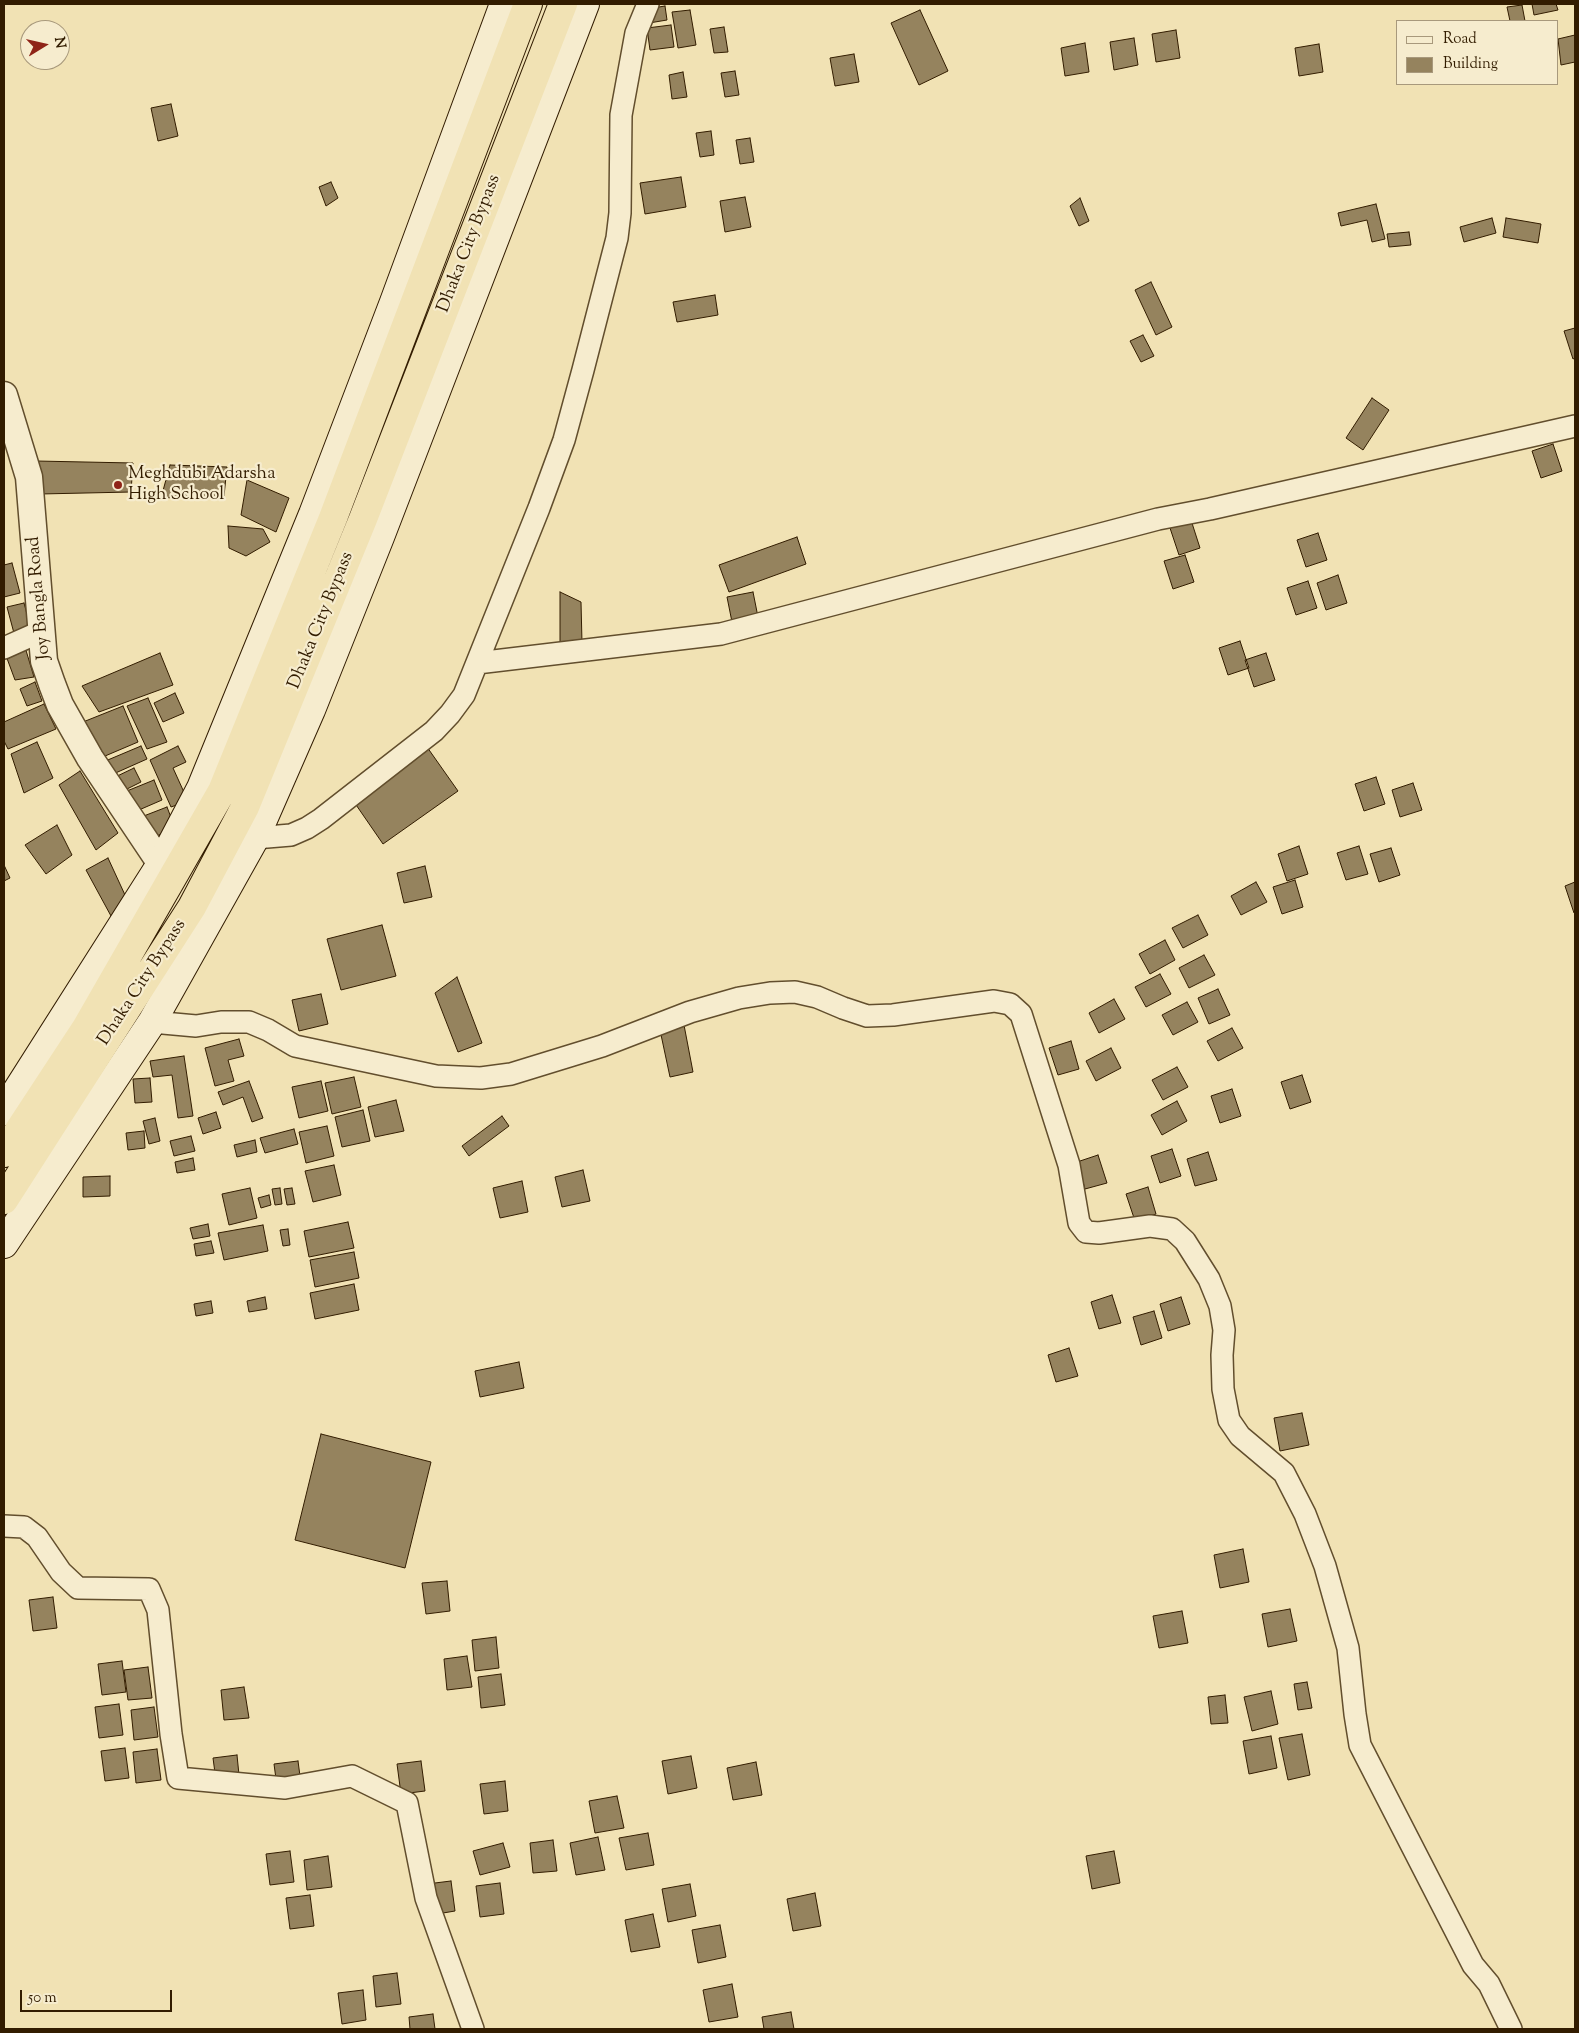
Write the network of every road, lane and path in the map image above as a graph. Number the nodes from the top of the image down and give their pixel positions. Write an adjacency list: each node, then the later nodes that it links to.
1 (504, 4): 12 (main road)
2 (528, 4): 15 (highway, Dhaka City Bypass)
3 (563, 4): 16 (highway, Dhaka City Bypass)
4 (585, 4): 11 (main road)
5 (648, 4): 10 (street)
6 (4, 394): 8 (street, Joy Bangla Road)
7 (1575, 426): 10 (street)
8 (42, 631): 9 (street); 12 (street, Joy Bangla Road)
9 (4, 648)
10 (477, 663): 11 (street)
11 (255, 838): 13 (main road)
12 (161, 864): 14 (main road)
13 (152, 1022): 17 (main road); 20 (street)
14 (4, 1110)
15 (4, 1153)
16 (4, 1200)
17 (4, 1244)
18 (4, 1526): 19 (street)
19 (473, 2029)
20 (1511, 2029)

